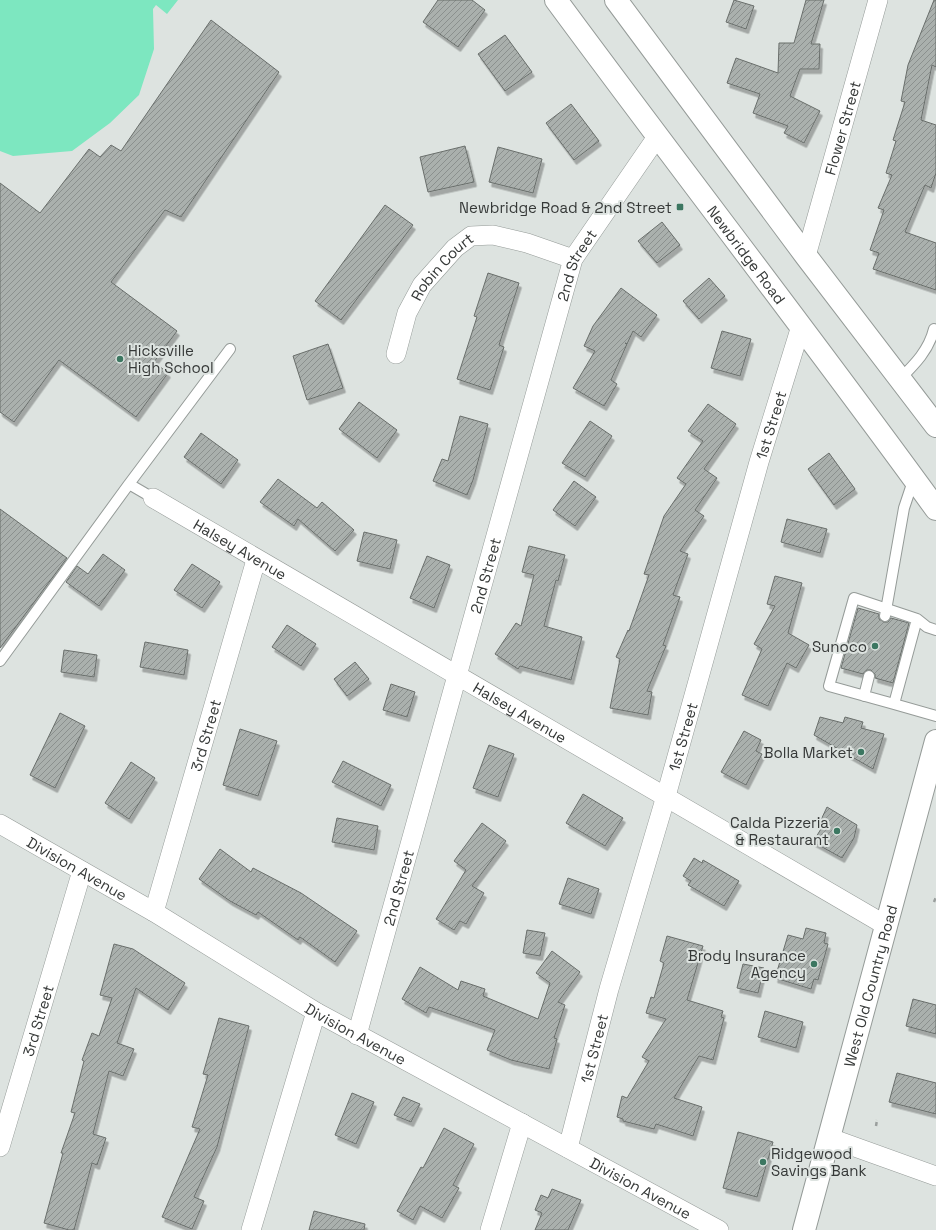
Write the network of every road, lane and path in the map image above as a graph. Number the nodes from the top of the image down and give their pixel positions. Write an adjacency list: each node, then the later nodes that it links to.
1 (556, 0): 4 (main road, Newbridge Road)
2 (878, 0): 5 (street, Flower Street)
3 (624, 5): 5 (main road)
4 (657, 137): 6 (street, 2nd Street); 7 (main road, Newbridge Road)
5 (806, 256): 11 (main road)
6 (573, 259): 10 (street, Robin Court); 22 (street, 2nd Street)
7 (801, 326): 13 (main road, Newbridge Road); 28 (street, 1st Street)
8 (934, 329): 11 (lane)
9 (230, 350): 14 (lane)
10 (396, 354)
11 (900, 379): 12 (main road)
12 (936, 426)
13 (914, 478): 16 (main road, Newbridge Road); 18 (lane)
14 (129, 484): 15 (lane); 21 (lane)
15 (153, 498): 17 (street, Halsey Avenue)
16 (936, 509)
17 (256, 560): 22 (street, Halsey Avenue); 33 (street, 3rd Street)
18 (885, 611): 19 (lane); 24 (lane)
19 (917, 618): 20 (lane); 25 (lane)
20 (936, 630)
21 (0, 661)
22 (457, 676): 28 (street, Halsey Avenue); 36 (street, 2nd Street)
23 (869, 676): 24 (lane)
24 (864, 696): 25 (lane)
25 (894, 704): 26 (lane)
26 (936, 716)
27 (936, 741): 34 (main road, West Old Country Road)
28 (666, 796): 34 (street, Halsey Avenue); 42 (street, 1st Street)
29 (0, 824): 30 (street, Division Avenue)
30 (82, 871): 33 (street, Division Avenue); 41 (street, 3rd Street)
31 (936, 897): 32 (path)
32 (934, 902)
33 (154, 912): 35 (street, Division Avenue)
34 (887, 926): 40 (main road, West Old Country Road)
35 (316, 1012): 36 (street, Division Avenue); 44 (street)
36 (357, 1035): 38 (street, Division Avenue)
37 (877, 1120): 39 (path)
38 (522, 1123): 42 (street, Division Avenue); 45 (street)
39 (876, 1126)
40 (830, 1138): 43 (street); 47 (main road, West Old Country Road)
41 (0, 1147)
42 (568, 1148): 46 (street, Division Avenue)
43 (936, 1176)
44 (251, 1230)
45 (490, 1230)
46 (719, 1230)
47 (804, 1230)

